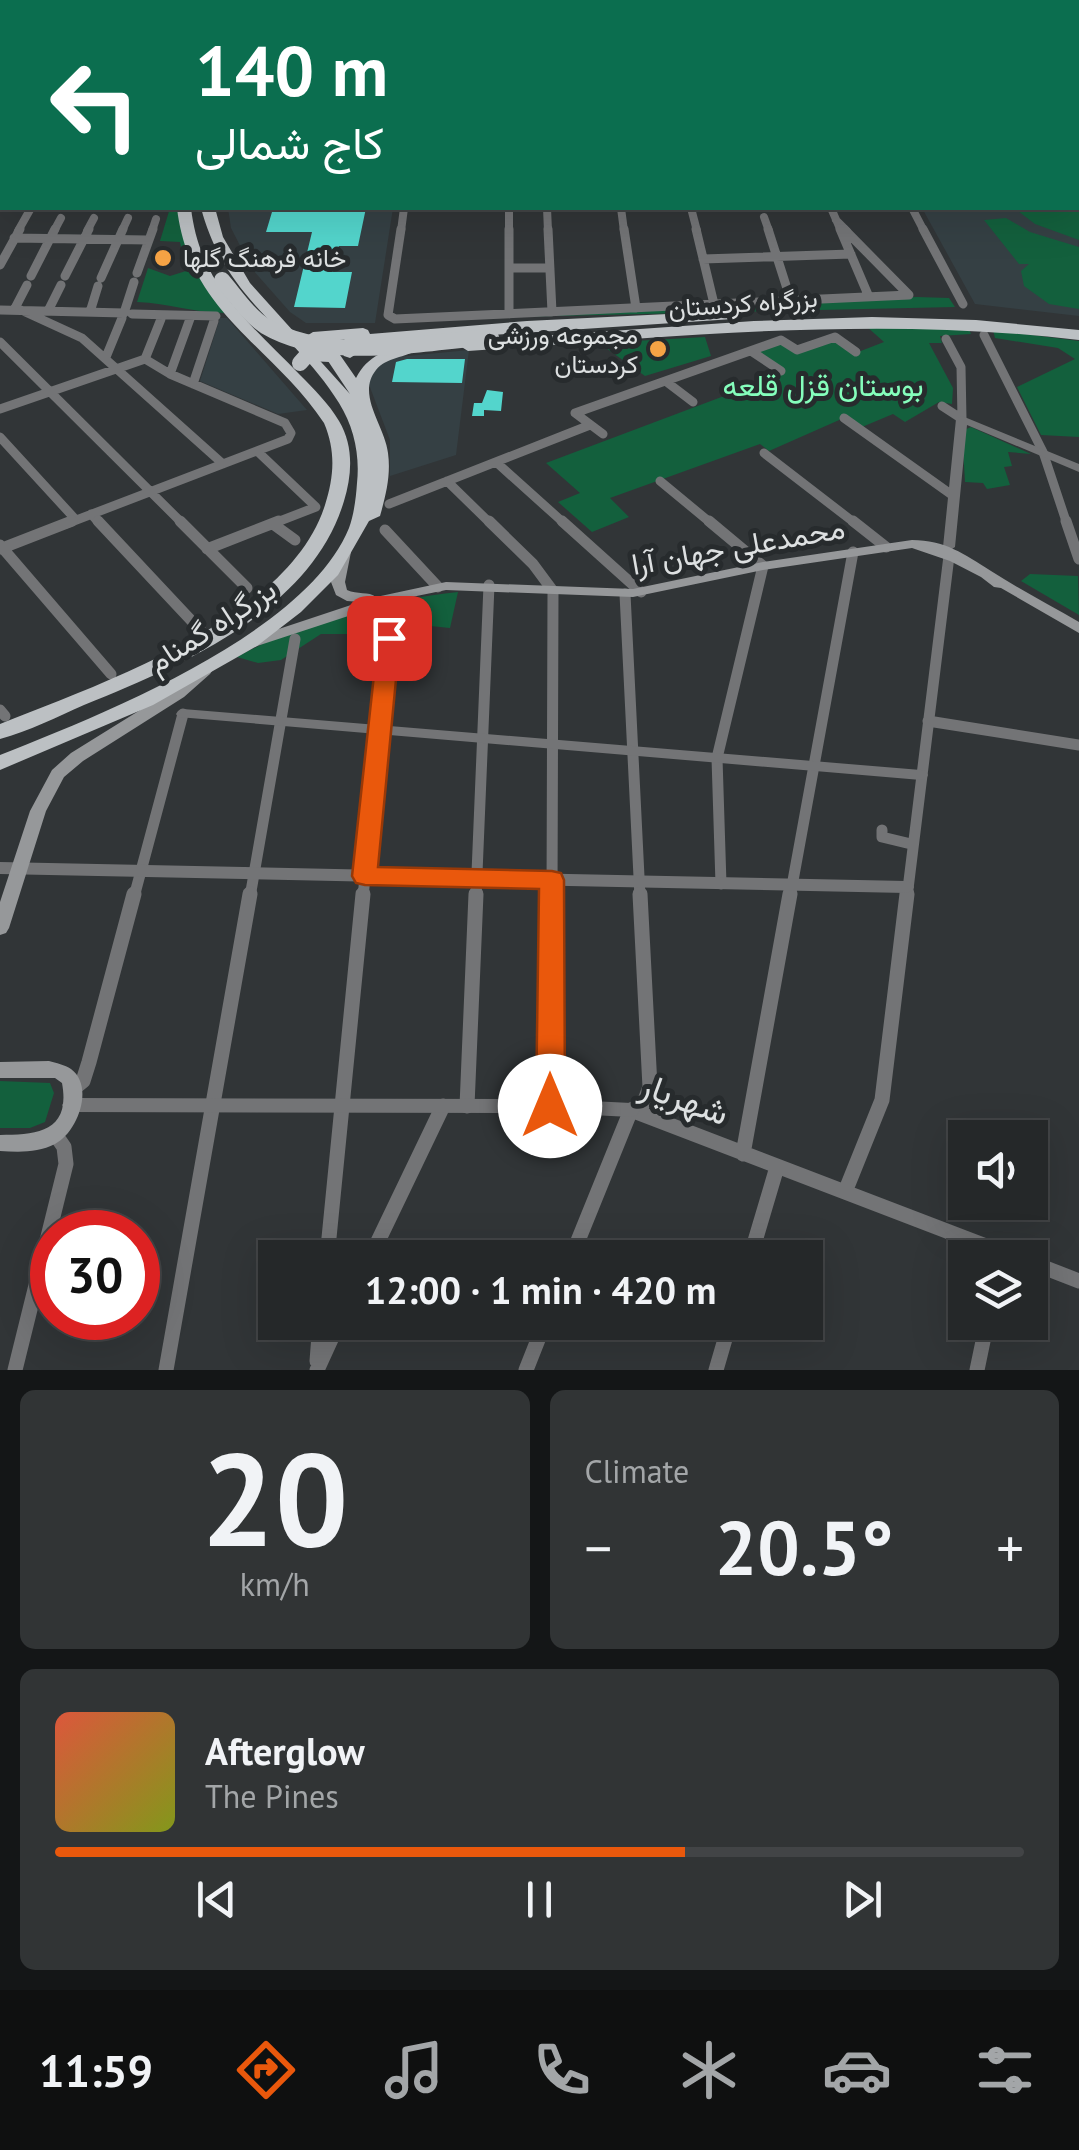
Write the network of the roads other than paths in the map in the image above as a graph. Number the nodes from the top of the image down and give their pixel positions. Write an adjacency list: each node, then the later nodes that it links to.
1 (30, 210): 19 (street)
2 (184, 210): 69 (highway, بزرگراه گمنام)
3 (194, 210): 47 (highway, bridge)
4 (208, 210): 90 (highway, بزرگراه گمنام)
5 (221, 210): 44 (highway)
6 (404, 210): 40 (street)
7 (508, 210): 28 (street)
8 (547, 210): 29 (street)
9 (621, 210): 34 (street)
10 (691, 210): 26 (street)
11 (832, 210): 18 (street)
12 (913, 210): 33 (street)
13 (64, 212): 20 (street)
14 (97, 212): 21 (street)
15 (130, 212): 22 (street)
16 (159, 213): 23 (street)
17 (764, 218): 25 (street)
18 (836, 220): 24 (street); 30 (street)
19 (14, 238): 20 (street); 27 (street)
20 (50, 239): 21 (street); 36 (street)
21 (83, 239): 22 (street); 37 (street)
22 (118, 240): 23 (street); 39 (street)
23 (148, 240): 41 (street)
24 (851, 254): 25 (street); 30 (street)
25 (777, 256): 26 (street); 31 (street)
26 (703, 258): 32 (street)
27 (0, 265)
28 (508, 268): 29 (street); 40 (street)
29 (550, 268): 38 (street)
30 (870, 297): 31 (street)
31 (791, 301): 32 (street)
32 (714, 304): 34 (street)
33 (963, 304)
34 (636, 308): 38 (street)
35 (0, 310): 36 (street)
36 (17, 310): 37 (street); 50 (street)
37 (48, 311): 39 (street)
38 (552, 312): 40 (street)
39 (90, 314): 41 (street); 50 (street)
40 (509, 314)
41 (126, 315): 42 (street); 56 (street)
42 (192, 316): 61 (street); 63 (street)
43 (161, 318): 57 (street)
44 (594, 323): 45 (highway, بزرگراه کردستان); 46 (highway, بزرگراه کردستان)
45 (1079, 324)
46 (538, 326): 53 (highway, بزرگراه کردستان); 58 (highway, bridge)
47 (729, 326): 48 (highway, بزرگراه کردستان); 53 (highway, بزرگراه کردستان)
48 (1079, 334)
49 (984, 335): 76 (street)
50 (82, 338): 56 (street)
51 (946, 338): 71 (street)
52 (0, 342): 64 (street)
53 (410, 349): 65 (highway)
54 (752, 351): 55 (street); 60 (street); 62 (street)
55 (856, 352)
56 (106, 357): 59 (street)
57 (145, 359): 59 (street); 61 (street)
58 (294, 359): 65 (highway, bridge); 69 (highway)
59 (119, 368): 64 (street); 79 (street)
60 (780, 371)
61 (170, 374): 63 (street)
62 (668, 383): 66 (street); 72 (street)
63 (193, 384): 75 (street)
64 (49, 392): 68 (street); 83 (street)
65 (360, 395): 90 (highway)
66 (693, 402)
67 (942, 406): 71 (street)
68 (0, 408)
69 (328, 415): 100 (highway, بزرگراه گمنام)
70 (844, 418): 84 (street)
71 (962, 419): 76 (street); 84 (street)
72 (590, 425): 73 (street); 78 (street)
73 (603, 434)
74 (0, 437): 87 (street)
75 (257, 451): 79 (street); 88 (street)
76 (1043, 452): 80 (street); 98 (street)
77 (764, 453): 93 (street)
78 (496, 462): 81 (street); 105 (street)
79 (223, 464): 83 (street)
80 (1079, 468)
81 (447, 481): 85 (street); 104 (street)
82 (660, 481): 99 (street)
83 (148, 492): 86 (street); 94 (street)
84 (952, 495): 97 (street)
85 (389, 504)
86 (91, 514): 87 (street); 108 (street)
87 (76, 520): 92 (street)
88 (274, 524): 91 (street); 94 (street)
89 (385, 530): 102 (street)
90 (356, 532): 95 (highway, بزرگراه گمنام)
91 (295, 540)
92 (1, 547): 113 (street)
93 (886, 547): 96 (main road, محمدعلی جهان آرا); 97 (main road, محمدعلی جهان آرا)
94 (207, 549): 103 (street)
95 (345, 549): 106 (main road); 111 (highway, بزرگراه گمنام)
96 (854, 552): 99 (main road, محمدعلی جهان آرا); 126 (street)
97 (949, 552): 107 (main road); 116 (street)
98 (1079, 559)
99 (763, 566): 105 (main road, محمدعلی جهان آرا); 124 (street)
100 (293, 578): 115 (highway, بزرگراه گمنام); 122 (highway)
101 (489, 585): 102 (main road, محمدعلی جهان آرا); 104 (main road, محمدعلی جهان آرا); 119 (street)
102 (438, 587): 106 (main road, محمدعلی جهان آرا)
103 (247, 588)
104 (553, 591): 105 (main road, محمدعلی جهان آرا); 120 (street)
105 (633, 593): 123 (street)
106 (394, 596): 111 (main road)
107 (1079, 628)
108 (202, 632)
109 (294, 638): 117 (street)
110 (389, 638): 118 (street)
111 (240, 646): 112 (highway, بزرگراه گمنام)
112 (220, 658): 125 (highway, بزرگراه گمنام); 130 (main road)
113 (111, 674)
114 (184, 714): 117 (street); 131 (street)
115 (2, 720)
116 (928, 721): 121 (street); 127 (street)
117 (280, 722): 118 (street); 132 (street)
118 (380, 730): 119 (street); 133 (street)
119 (481, 738): 120 (street); 134 (street)
120 (552, 744): 123 (street); 135 (street)
121 (1079, 745)
122 (0, 749)
123 (634, 751): 124 (street); 136 (street)
124 (716, 758): 126 (street); 137 (street)
125 (0, 763)
126 (814, 766): 127 (street); 138 (street)
127 (921, 774): 129 (street)
128 (882, 830): 129 (street)
129 (911, 844): 139 (street)
130 (9, 868): 131 (street); 140 (main road)
131 (140, 871): 132 (street); 142 (street)
132 (253, 874): 133 (street); 147 (street)
133 (365, 876): 134 (street); 143 (street)
134 (476, 878): 135 (street); 145 (street)
135 (552, 880): 136 (street); 146 (street)
136 (641, 882): 137 (street); 148 (street)
137 (721, 884): 138 (street)
138 (792, 885): 139 (street); 151 (street)
139 (906, 888): 153 (street)
140 (0, 928)
141 (0, 1070): 142 (main road)
142 (72, 1097): 147 (street, شهریار); 149 (main road)
143 (342, 1106): 144 (street, شهریار); 147 (street, شهریار); 154 (street)
144 (443, 1106): 145 (street, شهریار); 155 (street)
145 (467, 1106): 146 (street, شهریار)
146 (550, 1106): 148 (street, شهریار)
147 (212, 1107): 167 (street)
148 (624, 1109): 151 (street, شهریار); 156 (street)
149 (56, 1134): 150 (main road); 166 (street)
150 (0, 1143)
151 (743, 1154): 152 (street, شهریار)
152 (777, 1167): 153 (street, شهریار); 157 (street)
153 (845, 1192): 158 (street, شهریار)
154 (329, 1240)
155 (379, 1240)
156 (577, 1240)
157 (755, 1240)
158 (965, 1240)
159 (1048, 1269): 160 (street)
160 (1079, 1281)
161 (318, 1340): 168 (street)
162 (330, 1340): 168 (street)
163 (538, 1340): 169 (street)
164 (725, 1340): 170 (street)
165 (984, 1340): 171 (street)
166 (15, 1370)
167 (166, 1370)
168 (316, 1370)
169 (526, 1370)
170 (716, 1370)
171 (978, 1370)

